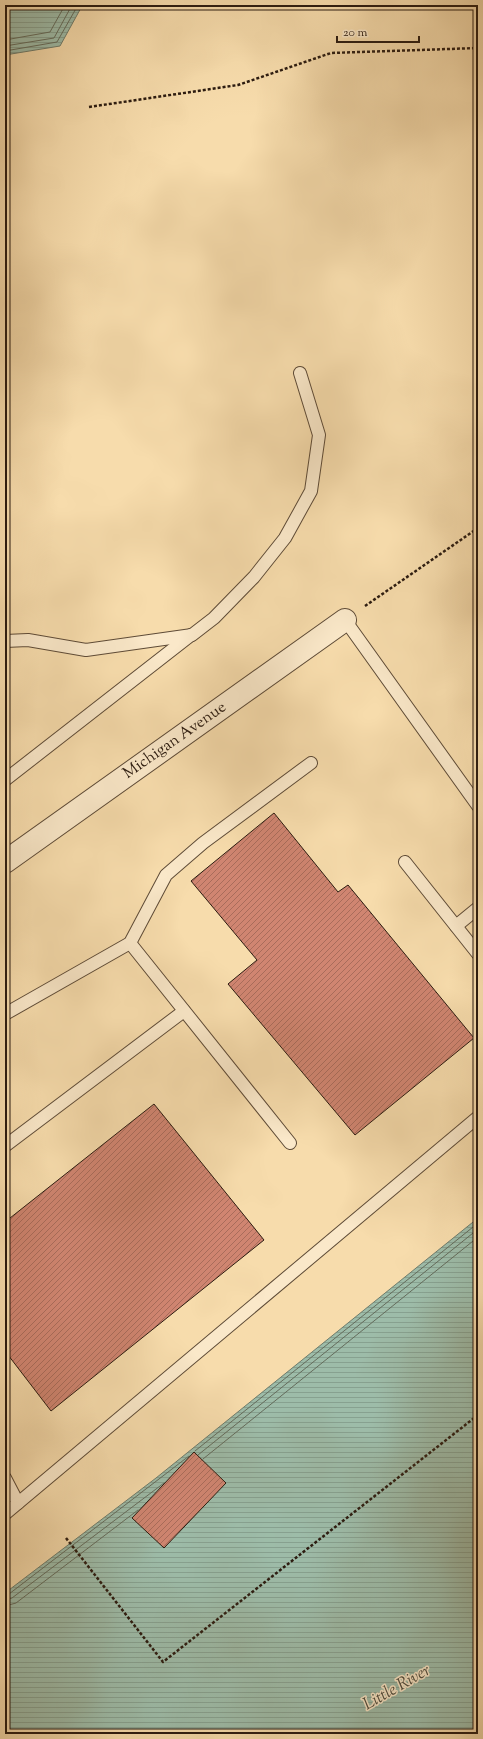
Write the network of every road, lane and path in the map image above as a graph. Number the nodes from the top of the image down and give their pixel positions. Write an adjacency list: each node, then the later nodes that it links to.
1 (478, 48): 2 (path)
2 (89, 107)
3 (300, 373): 6 (lane)
4 (478, 528): 5 (path)
5 (345, 620): 10 (lane); 11 (street, Michigan Avenue)
6 (192, 634): 7 (lane); 9 (lane)
7 (5, 641)
8 (311, 763): 15 (lane)
9 (5, 780)
10 (478, 806)
11 (5, 862)
12 (405, 862): 14 (lane)
13 (478, 908): 14 (lane)
14 (456, 926): 16 (lane)
15 (130, 943): 17 (lane); 18 (lane)
16 (478, 954)
17 (184, 1011): 20 (lane); 21 (lane)
18 (5, 1014)
19 (478, 1117): 24 (lane)
20 (290, 1143)
21 (5, 1146)
22 (478, 1415): 26 (path)
23 (5, 1478): 24 (lane)
24 (18, 1503): 25 (lane)
25 (5, 1514)
26 (66, 1538)

